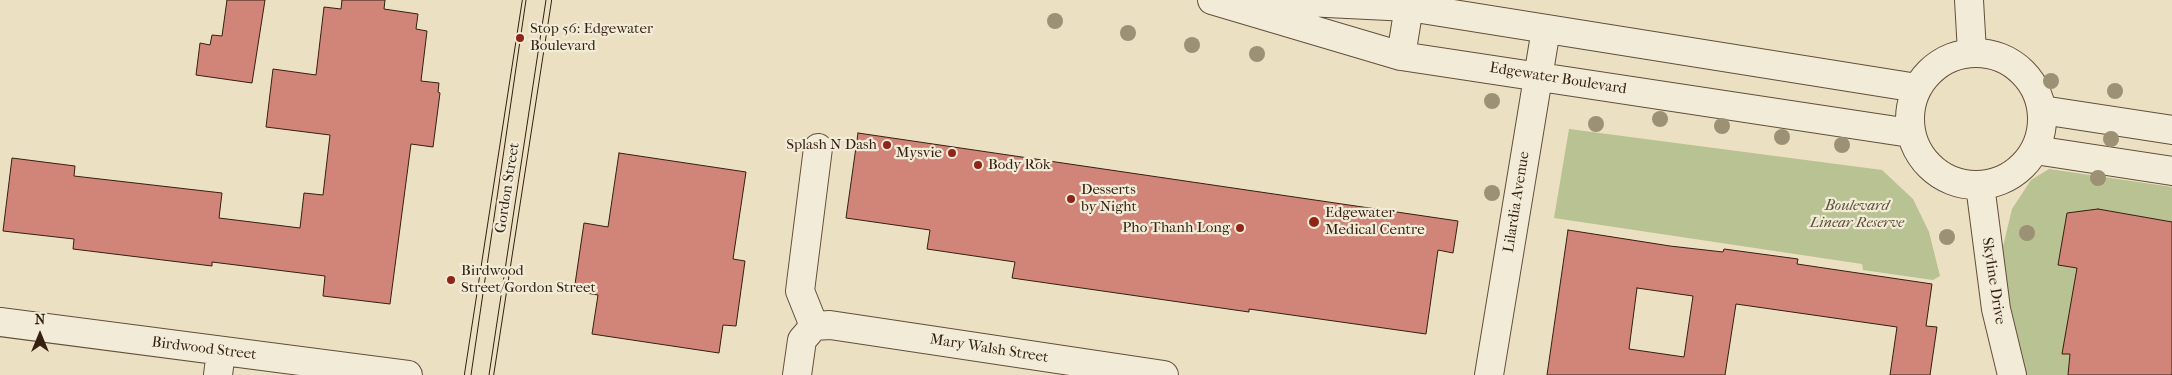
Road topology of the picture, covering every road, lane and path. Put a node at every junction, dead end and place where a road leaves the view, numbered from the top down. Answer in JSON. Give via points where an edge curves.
{"nodes":[{"id":1,"x":537,"y":0,"type":"edge"},
{"id":2,"x":1212,"y":0,"type":"edge"},
{"id":3,"x":1266,"y":0,"type":"edge"},
{"id":4,"x":1969,"y":0,"type":"edge"},
{"id":5,"x":1410,"y":4,"type":"edge"},
{"id":6,"x":1546,"y":29,"type":"junction"},
{"id":7,"x":1972,"y":52,"type":"junction"},
{"id":8,"x":1401,"y":56,"type":"junction"},
{"id":9,"x":1538,"y":76,"type":"junction"},
{"id":10,"x":1917,"y":88,"type":"junction"},
{"id":11,"x":2042,"y":110,"type":"junction"},
{"id":12,"x":2172,"y":130,"type":"edge"},
{"id":13,"x":1910,"y":133,"type":"junction"},
{"id":14,"x":818,"y":148,"type":"dead end"},
{"id":15,"x":2035,"y":150,"type":"junction"},
{"id":16,"x":2172,"y":171,"type":"edge"},
{"id":17,"x":1980,"y":186,"type":"junction"},
{"id":18,"x":0,"y":322,"type":"edge"},
{"id":19,"x":814,"y":326,"type":"junction"},
{"id":20,"x":219,"y":363,"type":"edge"},
{"id":21,"x":1015,"y":364,"type":"edge"},
{"id":22,"x":408,"y":375,"type":"edge"},
{"id":23,"x":479,"y":375,"type":"edge"},
{"id":24,"x":797,"y":375,"type":"edge"},
{"id":25,"x":1164,"y":375,"type":"edge"},
{"id":26,"x":1489,"y":375,"type":"edge"},
{"id":27,"x":2012,"y":375,"type":"edge"}],
"edges":[{"from":1,"to":23,"type":"main road","name":"Gordon Street"},
{"from":2,"to":8,"type":"street","name":"Edgewater Boulevard"},
{"from":3,"to":5,"type":"street"},
{"from":4,"to":7,"type":"street"},
{"from":5,"to":6,"type":"street"},
{"from":5,"to":8,"type":"street"},
{"from":6,"to":9,"type":"street","name":"Lilardia Avenue"},
{"from":6,"to":10,"type":"street"},
{"from":7,"to":10,"type":"street","via":[[1950,57],[1931,70]]},
{"from":7,"to":11,"type":"street","via":[[1992,54],[2026,74],[2037,91]]},
{"from":8,"to":9,"type":"street","name":"Edgewater Boulevard"},
{"from":9,"to":13,"type":"street","name":"Edgewater Boulevard"},
{"from":9,"to":26,"type":"street","name":"Lilardia Avenue"},
{"from":10,"to":13,"type":"street","via":[[1910,110]]},
{"from":11,"to":12,"type":"street"},
{"from":11,"to":15,"type":"street","via":[[2042,130]]},
{"from":13,"to":17,"type":"street","via":[[1915,148],[1942,176],[1961,184]]},
{"from":14,"to":19,"type":"street","via":[[800,291]]},
{"from":15,"to":16,"type":"street"},
{"from":15,"to":17,"type":"street","via":[[2021,168],[2002,180]]},
{"from":17,"to":27,"type":"street","name":"Skyline Drive","via":[[1996,309]]},
{"from":18,"to":20,"type":"street","name":"Birdwood Street"},
{"from":19,"to":21,"type":"street","name":"Mary Walsh Street","via":[[830,325]]},
{"from":19,"to":24,"type":"street","via":[[802,340]]},
{"from":20,"to":22,"type":"street","name":"Birdwood Street"},
{"from":21,"to":25,"type":"street","name":"Mary Walsh Street"}]}
